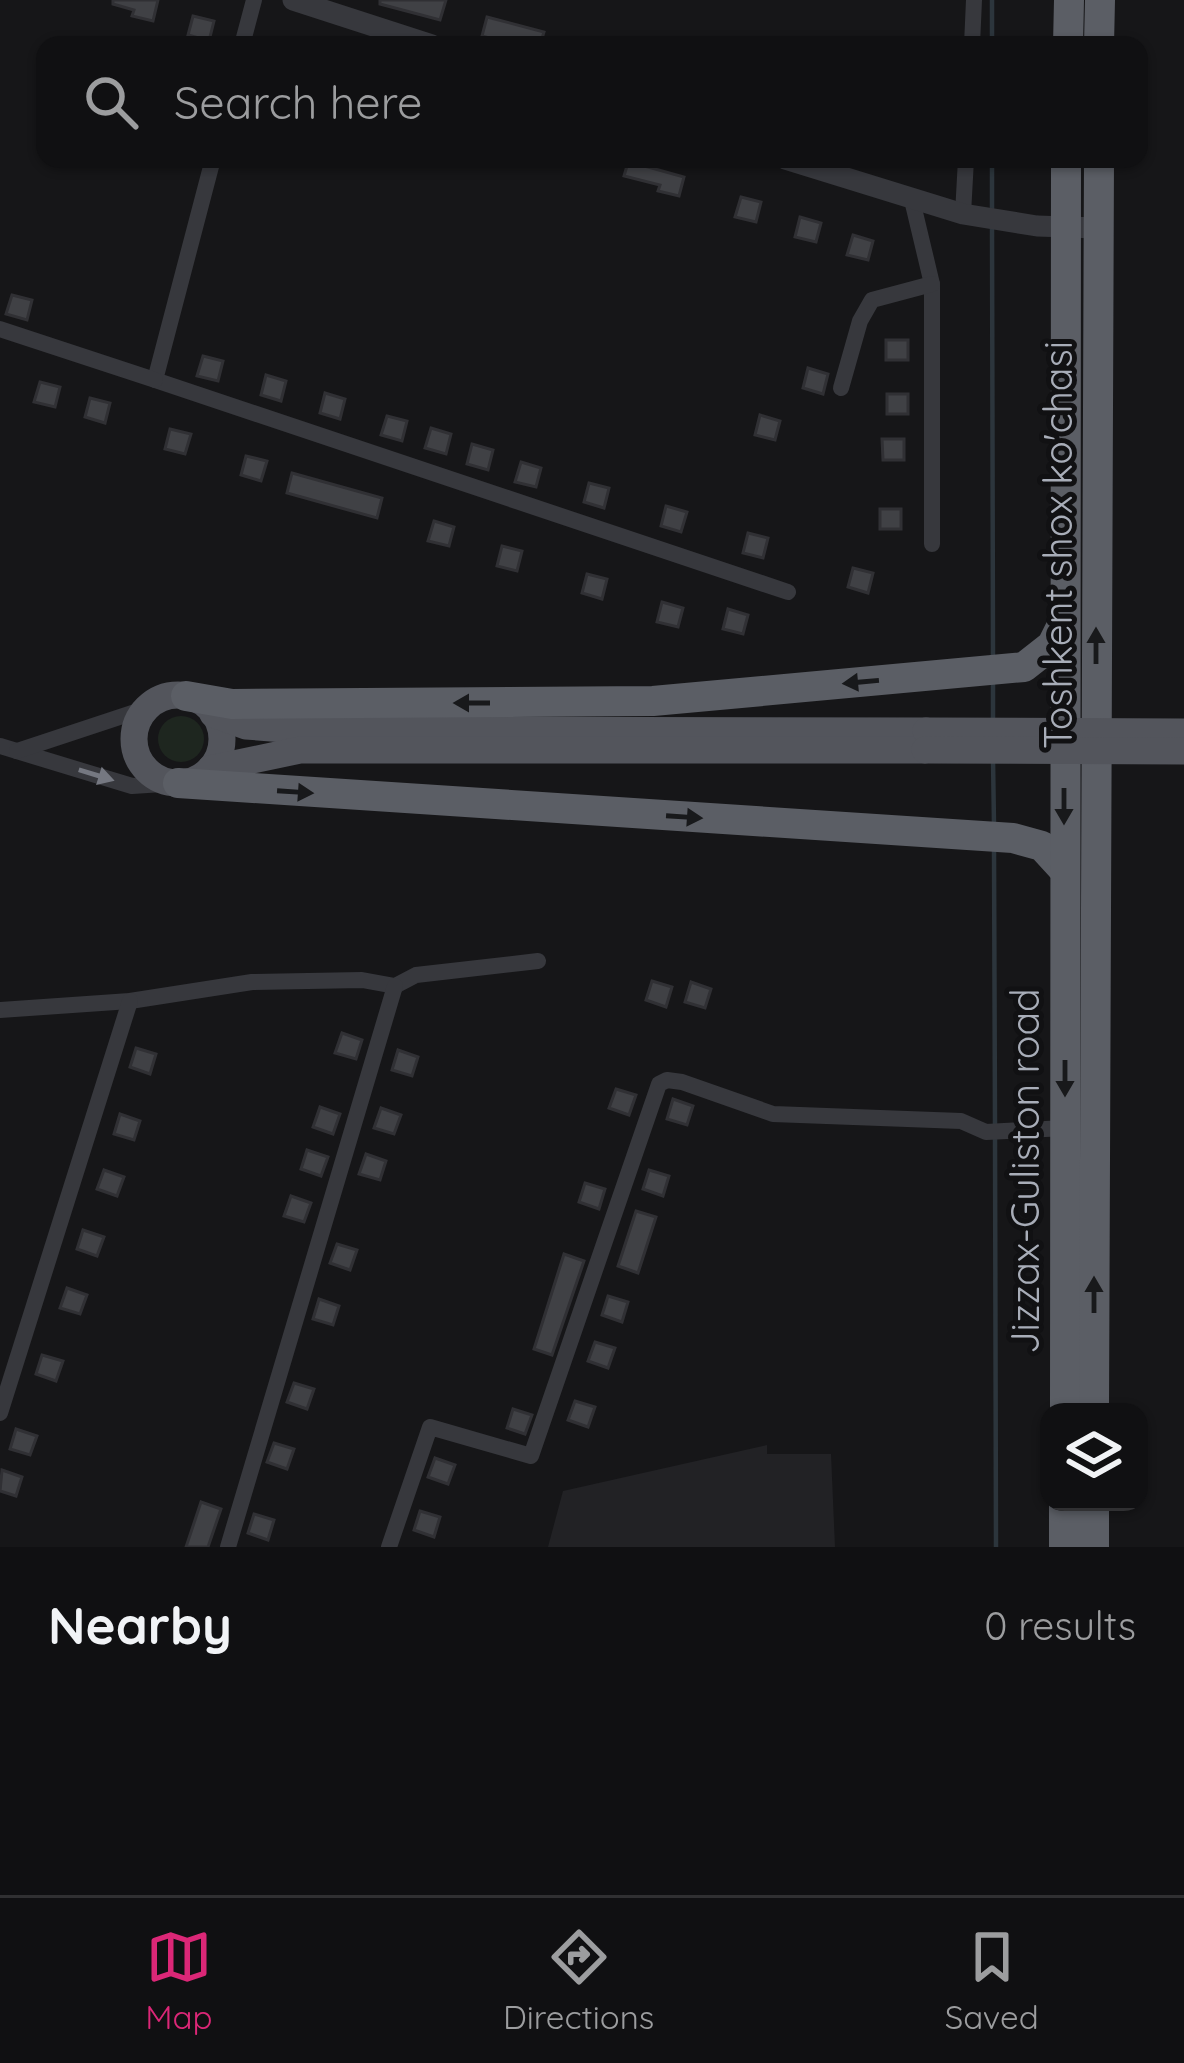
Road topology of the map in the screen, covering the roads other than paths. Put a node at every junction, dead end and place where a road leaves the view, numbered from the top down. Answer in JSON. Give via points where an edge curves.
{"nodes":[{"id":1,"x":254,"y":0,"type":"edge"},
{"id":2,"x":292,"y":0,"type":"edge"},
{"id":3,"x":974,"y":0,"type":"edge"},
{"id":4,"x":1069,"y":0,"type":"edge"},
{"id":5,"x":1100,"y":0,"type":"edge"},
{"id":6,"x":244,"y":36,"type":"edge"},
{"id":7,"x":404,"y":36,"type":"edge"},
{"id":8,"x":972,"y":36,"type":"edge"},
{"id":9,"x":1068,"y":36,"type":"edge"},
{"id":10,"x":1100,"y":36,"type":"edge"},
{"id":11,"x":211,"y":168,"type":"edge"},
{"id":12,"x":813,"y":168,"type":"edge"},
{"id":13,"x":967,"y":168,"type":"edge"},
{"id":14,"x":1066,"y":168,"type":"edge"},
{"id":15,"x":1099,"y":168,"type":"edge"},
{"id":16,"x":912,"y":200,"type":"junction"},
{"id":17,"x":971,"y":216,"type":"junction"},
{"id":18,"x":1064,"y":227,"type":"junction"},
{"id":19,"x":1098,"y":229,"type":"junction"},
{"id":20,"x":932,"y":284,"type":"junction"},
{"id":21,"x":0,"y":328,"type":"edge"},
{"id":22,"x":155,"y":380,"type":"junction"},
{"id":23,"x":841,"y":388,"type":"dead end"},
{"id":24,"x":932,"y":544,"type":"dead end"},
{"id":25,"x":788,"y":592,"type":"dead end"},
{"id":26,"x":1065,"y":619,"type":"junction"},
{"id":27,"x":186,"y":696,"type":"junction"},
{"id":28,"x":147,"y":708,"type":"junction"},
{"id":29,"x":213,"y":714,"type":"junction"},
{"id":30,"x":1184,"y":732,"type":"edge"},
{"id":31,"x":926,"y":741,"type":"junction"},
{"id":32,"x":8,"y":748,"type":"edge"},
{"id":33,"x":1184,"y":751,"type":"edge"},
{"id":34,"x":210,"y":769,"type":"junction"},
{"id":35,"x":178,"y":784,"type":"junction"},
{"id":36,"x":1064,"y":870,"type":"junction"},
{"id":37,"x":1080,"y":946,"type":"junction"},
{"id":38,"x":538,"y":961,"type":"dead end"},
{"id":39,"x":394,"y":986,"type":"junction"},
{"id":40,"x":130,"y":1000,"type":"junction"},
{"id":41,"x":0,"y":1010,"type":"edge"},
{"id":42,"x":1065,"y":1128,"type":"junction"},
{"id":43,"x":1064,"y":1403,"type":"edge"},
{"id":44,"x":1094,"y":1403,"type":"edge"},
{"id":45,"x":0,"y":1413,"type":"edge"},
{"id":46,"x":1064,"y":1511,"type":"edge"},
{"id":47,"x":1094,"y":1511,"type":"edge"},
{"id":48,"x":228,"y":1547,"type":"edge"},
{"id":49,"x":389,"y":1547,"type":"edge"},
{"id":50,"x":1064,"y":1547,"type":"edge"},
{"id":51,"x":1094,"y":1547,"type":"edge"}],
"edges":[{"from":1,"to":6,"type":"street"},
{"from":2,"to":7,"type":"street"},
{"from":3,"to":8,"type":"street"},
{"from":4,"to":9,"type":"highway"},
{"from":5,"to":10,"type":"highway"},
{"from":11,"to":22,"type":"street"},
{"from":12,"to":16,"type":"street"},
{"from":13,"to":17,"type":"street"},
{"from":14,"to":18,"type":"highway","name":"Toshkent shox ko'chasi"},
{"from":15,"to":19,"type":"highway","name":"Toshkent shox ko'chasi"},
{"from":16,"to":17,"type":"street"},
{"from":16,"to":20,"type":"street"},
{"from":17,"to":18,"type":"street"},
{"from":18,"to":19,"type":"street"},
{"from":18,"to":26,"type":"highway","name":"Toshkent shox ko'chasi"},
{"from":37,"to":19,"type":"highway","name":"Toshkent shox ko'chasi","one_way":true},
{"from":20,"to":23,"type":"street","via":[[881,295],[864,309]]},
{"from":20,"to":24,"type":"street"},
{"from":21,"to":22,"type":"street"},
{"from":22,"to":25,"type":"street"},
{"from":26,"to":27,"type":"highway","one_way":true,"via":[[1045,653],[1024,667],[653,701],[232,704]]},
{"from":26,"to":36,"type":"highway","name":"Toshkent shox ko'chasi","one_way":true},
{"from":27,"to":28,"type":"main road"},
{"from":27,"to":29,"type":"main road"},
{"from":28,"to":32,"type":"street"},
{"from":28,"to":35,"type":"main road","via":[[134,729],[136,755],[153,776]]},
{"from":29,"to":31,"type":"main road","via":[[297,730]]},
{"from":29,"to":34,"type":"main road","via":[[221,746]]},
{"from":30,"to":31,"type":"main road","bridge":true},
{"from":31,"to":33,"type":"main road","bridge":true},
{"from":31,"to":34,"type":"main road","via":[[300,750]]},
{"from":32,"to":35,"type":"street","one_way":true,"via":[[132,786]]},
{"from":34,"to":35,"type":"main road"},
{"from":35,"to":36,"type":"highway","one_way":true,"via":[[1013,838],[1042,846]]},
{"from":36,"to":37,"type":"highway","name":"Toshkent shox ko'chasi"},
{"from":37,"to":42,"type":"highway","name":"Jizzax-Guliston road","one_way":true},
{"from":44,"to":37,"type":"highway","name":"Jizzax-Guliston road","one_way":true},
{"from":38,"to":39,"type":"street","via":[[416,975]]},
{"from":39,"to":40,"type":"street","via":[[252,982]]},
{"from":39,"to":48,"type":"street"},
{"from":40,"to":41,"type":"street"},
{"from":40,"to":45,"type":"street"},
{"from":42,"to":43,"type":"highway","name":"Jizzax-Guliston road"},
{"from":42,"to":49,"type":"street","via":[[993,1132],[961,1120],[773,1114],[682,1082],[659,1084],[531,1456],[430,1426]]},
{"from":46,"to":50,"type":"highway"},
{"from":47,"to":51,"type":"highway"}]}
